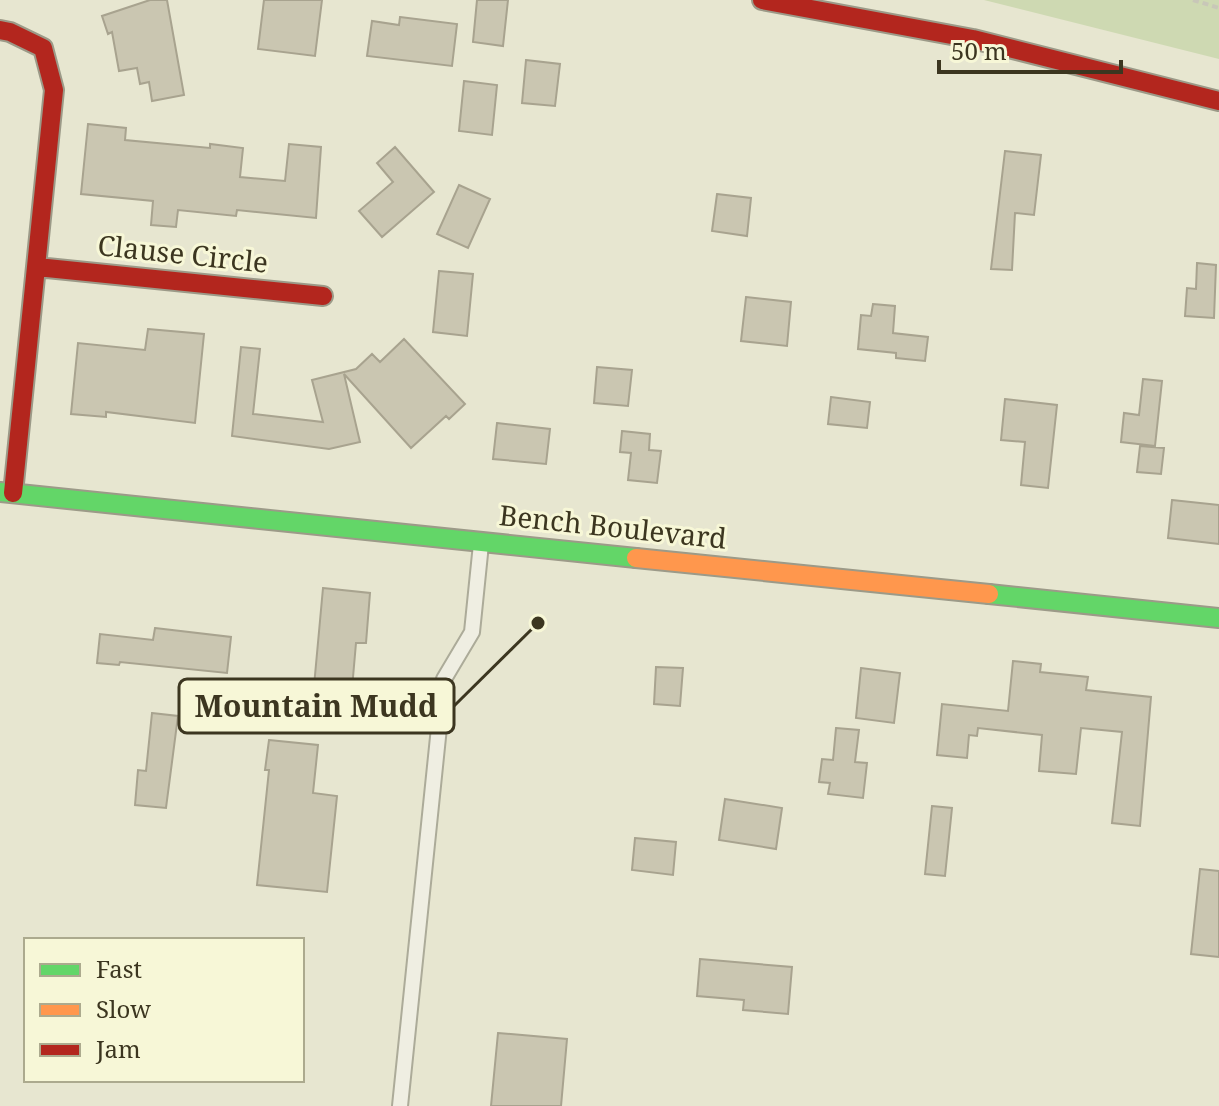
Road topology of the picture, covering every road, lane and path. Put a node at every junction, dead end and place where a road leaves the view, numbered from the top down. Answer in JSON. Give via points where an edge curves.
{"nodes":[{"id":1,"x":762,"y":0,"type":"edge"},
{"id":2,"x":1193,"y":0,"type":"edge"},
{"id":3,"x":1219,"y":8,"type":"edge"},
{"id":4,"x":0,"y":30,"type":"edge"},
{"id":5,"x":1219,"y":101,"type":"edge"},
{"id":6,"x":37,"y":267,"type":"junction"},
{"id":7,"x":323,"y":296,"type":"dead end"},
{"id":8,"x":6,"y":492,"type":"edge"},
{"id":9,"x":482,"y":540,"type":"junction"},
{"id":10,"x":1219,"y":618,"type":"edge"},
{"id":11,"x":400,"y":1106,"type":"edge"}],
"edges":[{"from":1,"to":5,"type":"street","via":[[973,39]]},
{"from":2,"to":3,"type":"path"},
{"from":4,"to":6,"type":"street","via":[[43,48],[54,90]]},
{"from":6,"to":7,"type":"street","name":"Clause Circle"},
{"from":6,"to":8,"type":"street"},
{"from":8,"to":9,"type":"street","name":"Bench Boulevard"},
{"from":9,"to":10,"type":"street","name":"Bench Boulevard"},
{"from":9,"to":11,"type":"lane","via":[[472,632],[444,679]]}]}
